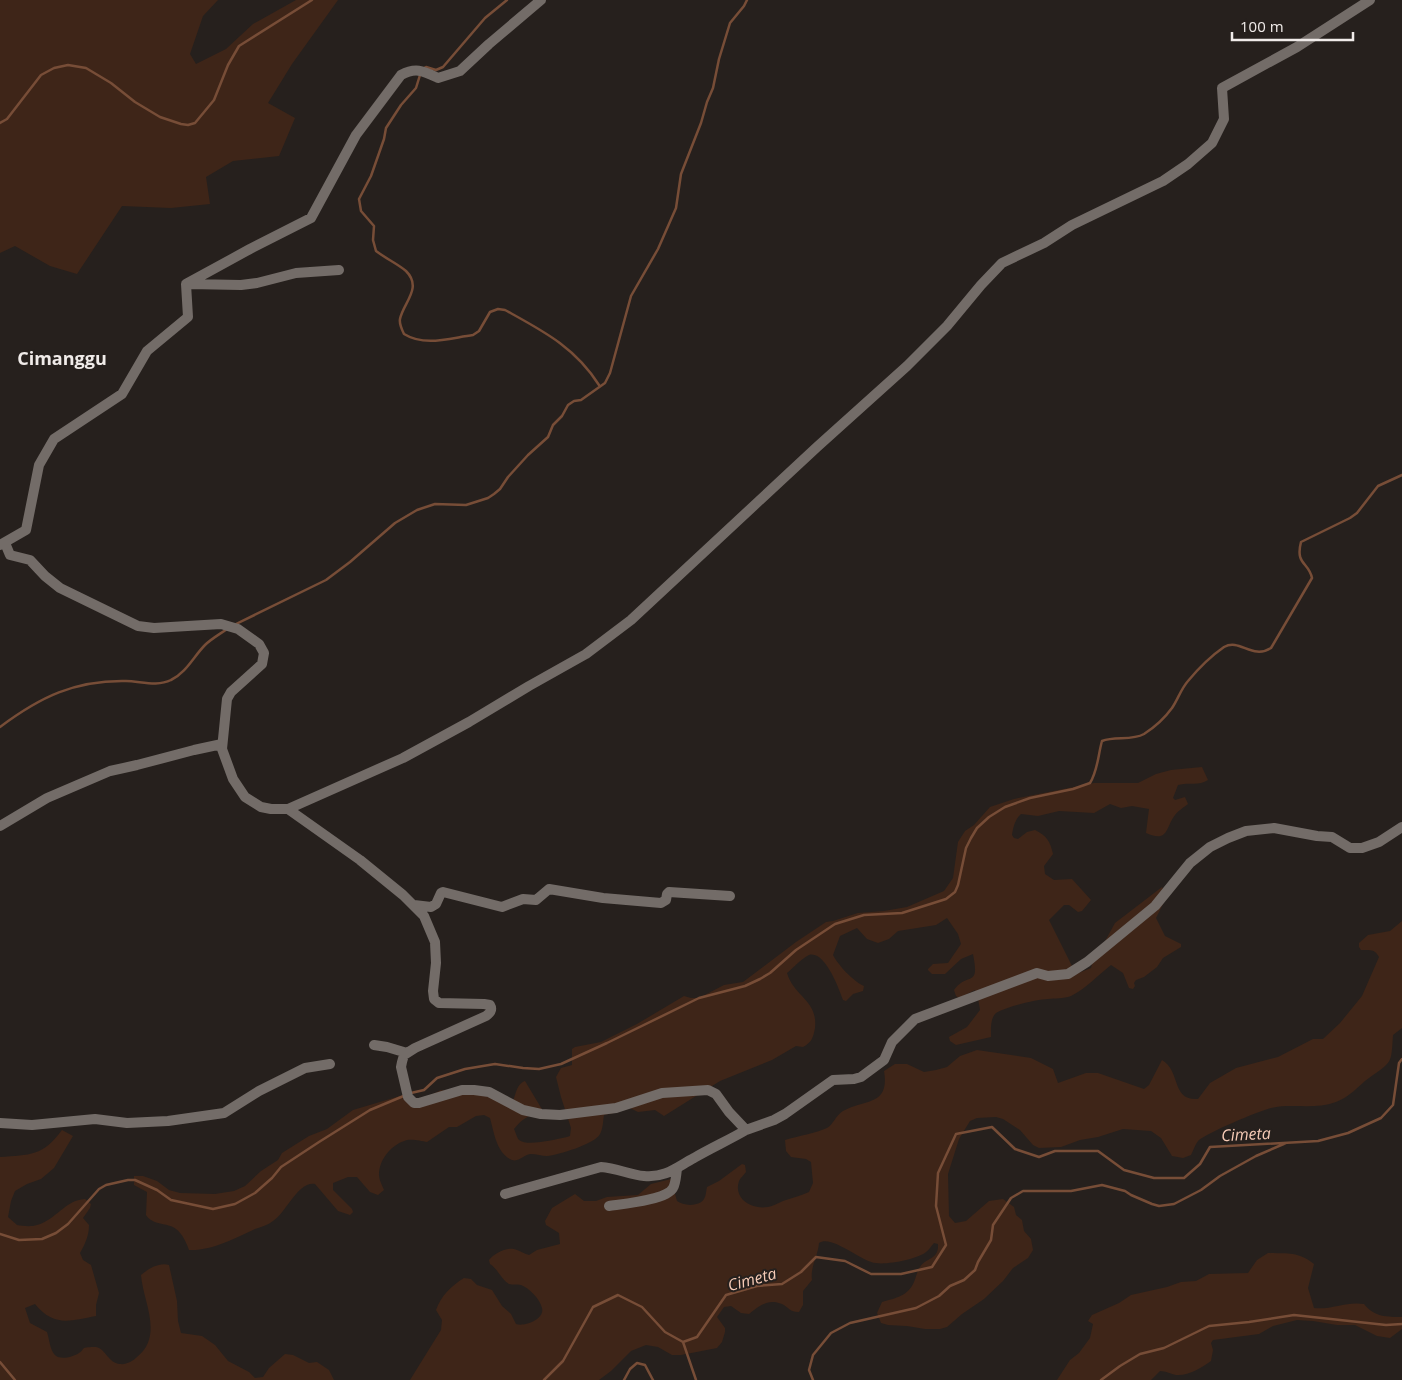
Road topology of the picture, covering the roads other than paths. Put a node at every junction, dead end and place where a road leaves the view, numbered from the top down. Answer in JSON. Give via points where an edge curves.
{"nodes":[{"id":1,"x":541,"y":0,"type":"edge"},
{"id":2,"x":1370,"y":0,"type":"edge"},
{"id":3,"x":339,"y":270,"type":"dead end"},
{"id":4,"x":186,"y":284,"type":"junction"},
{"id":5,"x":2,"y":544,"type":"edge"},
{"id":6,"x":222,"y":744,"type":"junction"},
{"id":7,"x":288,"y":809,"type":"junction"},
{"id":8,"x":0,"y":826,"type":"edge"},
{"id":9,"x":1402,"y":827,"type":"edge"},
{"id":10,"x":730,"y":896,"type":"dead end"},
{"id":11,"x":414,"y":905,"type":"junction"},
{"id":12,"x":374,"y":1045,"type":"dead end"},
{"id":13,"x":407,"y":1053,"type":"junction"},
{"id":14,"x":330,"y":1064,"type":"dead end"},
{"id":15,"x":0,"y":1123,"type":"edge"},
{"id":16,"x":746,"y":1130,"type":"junction"},
{"id":17,"x":677,"y":1169,"type":"junction"},
{"id":18,"x":505,"y":1194,"type":"dead end"},
{"id":19,"x":609,"y":1206,"type":"dead end"}],
"edges":[{"from":1,"to":4,"type":"street","via":[[460,71],[438,78],[411,70],[401,75],[356,135],[311,218]]},
{"from":2,"to":7,"type":"street","via":[[1297,47],[1222,88],[1224,119],[1212,143],[1188,164],[1163,181],[1072,225],[1002,264],[907,366],[604,642],[403,758]]},
{"from":3,"to":4,"type":"street","via":[[296,273],[241,285]]},
{"from":4,"to":5,"type":"street","via":[[188,317],[147,352],[122,394],[54,439],[39,465],[26,530]]},
{"from":5,"to":6,"type":"street","via":[[11,556],[30,560],[60,588],[138,626],[221,624],[238,629],[259,644],[264,653],[262,664],[231,692],[227,700]]},
{"from":6,"to":7,"type":"street","via":[[234,779],[245,797],[261,807]]},
{"from":6,"to":8,"type":"street","via":[[110,771],[47,798]]},
{"from":7,"to":11,"type":"street","via":[[360,860]]},
{"from":9,"to":16,"type":"street","via":[[1379,842],[1362,848],[1350,848],[1332,837],[1274,828],[1228,838],[1190,863],[1155,906],[1068,974],[1048,976],[1037,973],[915,1020],[892,1042],[884,1060],[861,1077],[833,1080],[785,1114]]},
{"from":10,"to":11,"type":"street","via":[[669,892],[661,903],[548,889],[536,900],[523,899],[502,907],[443,892],[432,907]]},
{"from":11,"to":13,"type":"street","via":[[424,916],[435,942],[434,999],[440,1004],[490,1005],[492,1010],[486,1016]]},
{"from":12,"to":13,"type":"street"},
{"from":13,"to":16,"type":"street","via":[[401,1067],[408,1097],[414,1103],[462,1090],[474,1090],[489,1092],[523,1110],[560,1115],[616,1108],[662,1093],[708,1090],[716,1094]]},
{"from":14,"to":15,"type":"street","via":[[305,1068],[224,1113],[152,1122],[95,1119],[32,1125]]},
{"from":16,"to":17,"type":"street"},
{"from":17,"to":18,"type":"street","via":[[644,1176],[602,1167]]},
{"from":17,"to":19,"type":"street","via":[[673,1190],[668,1194]]}]}
